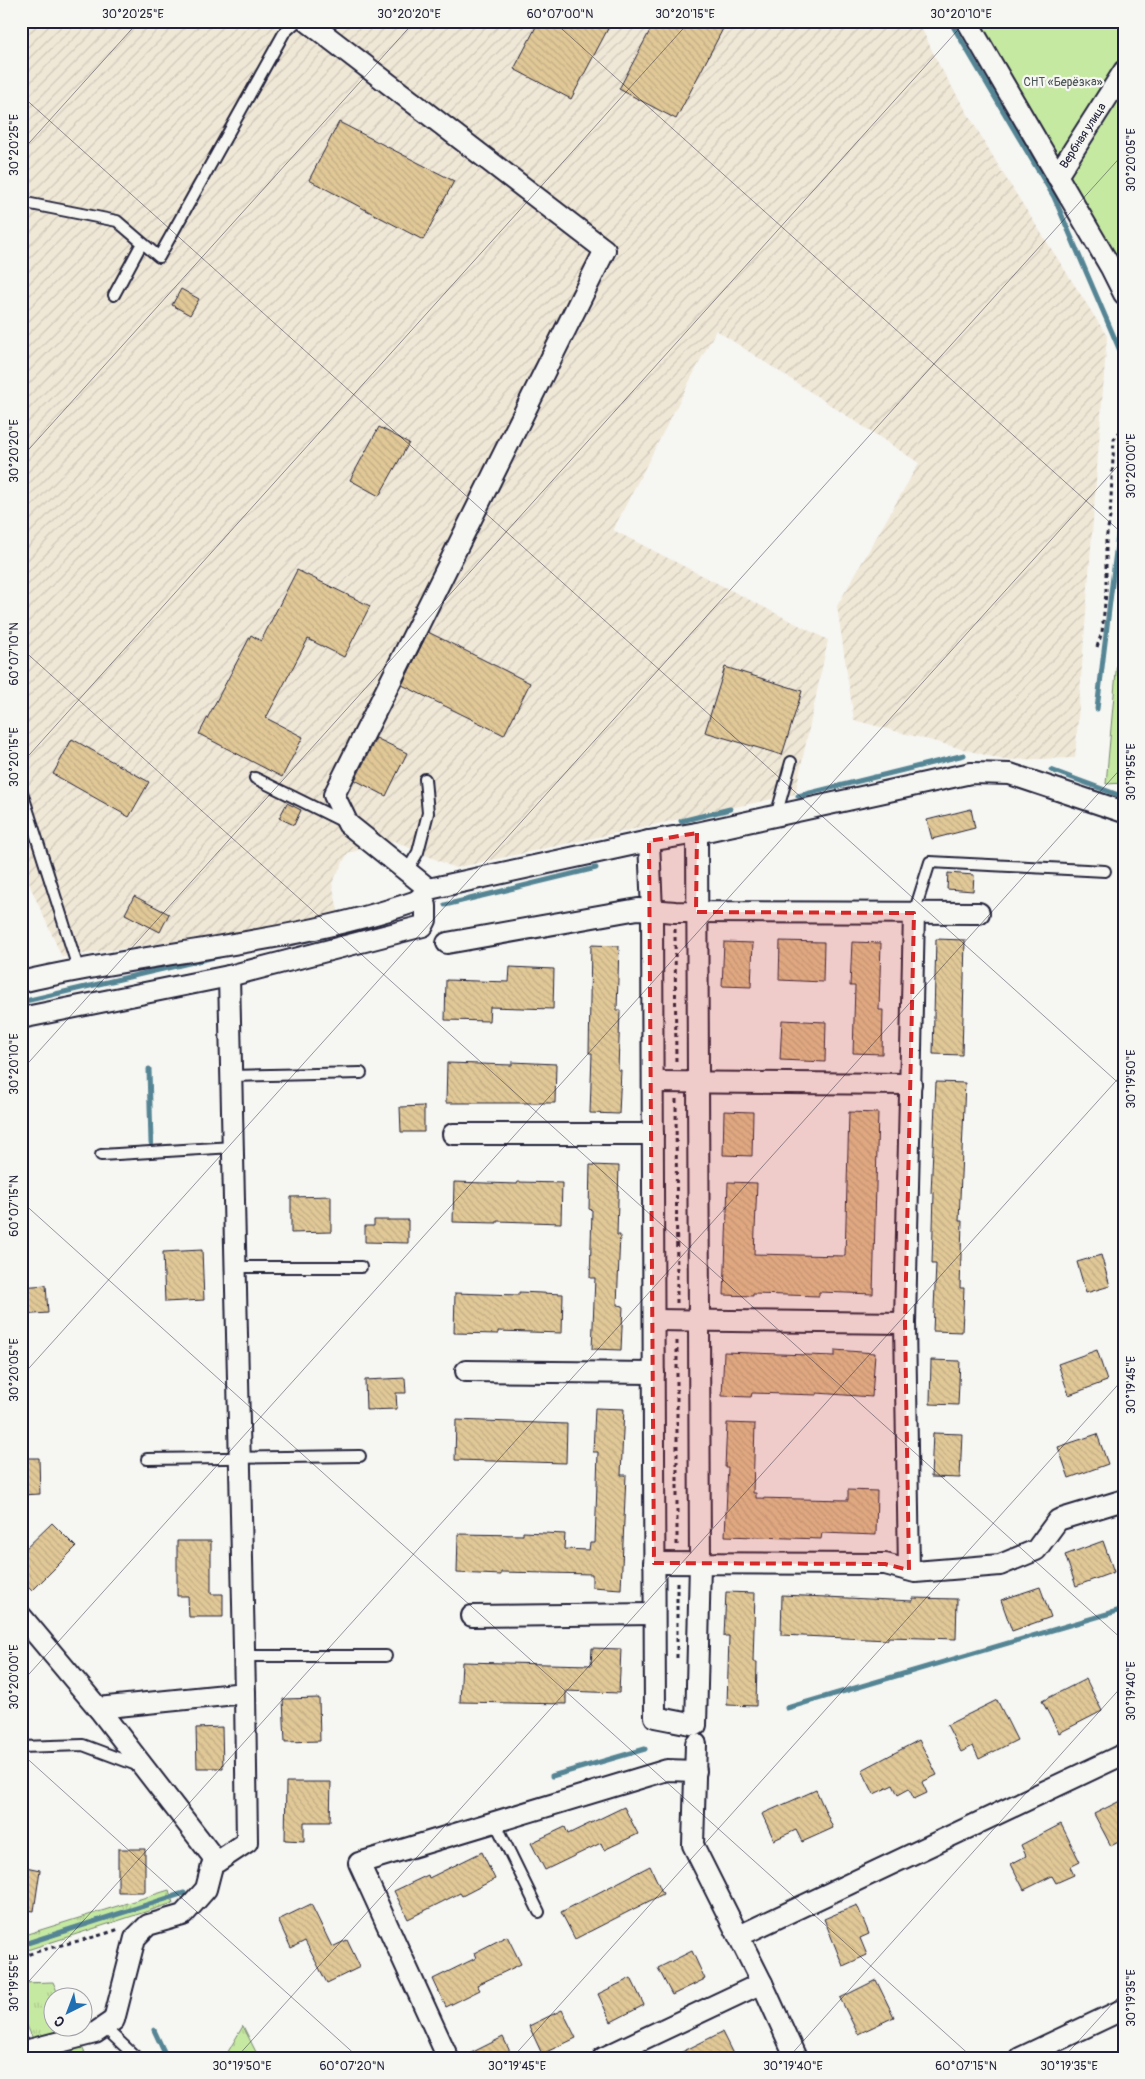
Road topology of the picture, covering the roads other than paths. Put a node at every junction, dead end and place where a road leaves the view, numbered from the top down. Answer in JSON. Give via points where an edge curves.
{"nodes":[{"id":1,"x":297,"y":21,"type":"edge"},
{"id":2,"x":306,"y":21,"type":"edge"},
{"id":3,"x":967,"y":21,"type":"edge"},
{"id":4,"x":1124,"y":71,"type":"edge"},
{"id":5,"x":1057,"y":176,"type":"junction"},
{"id":6,"x":21,"y":202,"type":"edge"},
{"id":7,"x":142,"y":244,"type":"junction"},
{"id":8,"x":114,"y":294,"type":"dead end"},
{"id":9,"x":1124,"y":294,"type":"edge"},
{"id":10,"x":791,"y":762,"type":"dead end"},
{"id":11,"x":255,"y":778,"type":"dead end"},
{"id":12,"x":425,"y":779,"type":"dead end"},
{"id":13,"x":21,"y":789,"type":"edge"},
{"id":14,"x":1124,"y":812,"type":"edge"},
{"id":15,"x":776,"y":816,"type":"junction"},
{"id":16,"x":348,"y":824,"type":"junction"},
{"id":17,"x":697,"y":834,"type":"junction"},
{"id":18,"x":649,"y":841,"type":"junction"},
{"id":19,"x":407,"y":871,"type":"junction"},
{"id":20,"x":1105,"y":871,"type":"dead end"},
{"id":21,"x":423,"y":895,"type":"junction"},
{"id":22,"x":652,"y":911,"type":"junction"},
{"id":23,"x":696,"y":912,"type":"junction"},
{"id":24,"x":914,"y":913,"type":"junction"},
{"id":25,"x":979,"y":913,"type":"dead end"},
{"id":26,"x":448,"y":943,"type":"dead end"},
{"id":27,"x":78,"y":968,"type":"junction"},
{"id":28,"x":229,"y":976,"type":"junction"},
{"id":29,"x":21,"y":982,"type":"edge"},
{"id":30,"x":21,"y":1018,"type":"edge"},
{"id":31,"x":361,"y":1074,"type":"dead end"},
{"id":32,"x":231,"y":1076,"type":"junction"},
{"id":33,"x":653,"y":1082,"type":"junction"},
{"id":34,"x":697,"y":1082,"type":"junction"},
{"id":35,"x":911,"y":1084,"type":"junction"},
{"id":36,"x":453,"y":1134,"type":"dead end"},
{"id":37,"x":653,"y":1134,"type":"junction"},
{"id":38,"x":233,"y":1147,"type":"junction"},
{"id":39,"x":101,"y":1155,"type":"dead end"},
{"id":40,"x":236,"y":1266,"type":"junction"},
{"id":41,"x":361,"y":1267,"type":"dead end"},
{"id":42,"x":654,"y":1320,"type":"junction"},
{"id":43,"x":698,"y":1321,"type":"junction"},
{"id":44,"x":905,"y":1323,"type":"junction"},
{"id":45,"x":466,"y":1370,"type":"dead end"},
{"id":46,"x":654,"y":1373,"type":"junction"},
{"id":47,"x":360,"y":1456,"type":"dead end"},
{"id":48,"x":240,"y":1457,"type":"junction"},
{"id":49,"x":147,"y":1459,"type":"dead end"},
{"id":50,"x":1124,"y":1500,"type":"edge"},
{"id":51,"x":654,"y":1563,"type":"junction"},
{"id":52,"x":700,"y":1564,"type":"junction"},
{"id":53,"x":908,"y":1570,"type":"junction"},
{"id":54,"x":654,"y":1614,"type":"junction"},
{"id":55,"x":21,"y":1616,"type":"edge"},
{"id":56,"x":472,"y":1616,"type":"dead end"},
{"id":57,"x":244,"y":1656,"type":"junction"},
{"id":58,"x":386,"y":1656,"type":"dead end"},
{"id":59,"x":245,"y":1693,"type":"junction"},
{"id":60,"x":98,"y":1708,"type":"junction"},
{"id":61,"x":696,"y":1744,"type":"dead end"},
{"id":62,"x":21,"y":1747,"type":"edge"},
{"id":63,"x":1124,"y":1754,"type":"edge"},
{"id":64,"x":144,"y":1768,"type":"junction"},
{"id":65,"x":696,"y":1771,"type":"junction"},
{"id":66,"x":495,"y":1822,"type":"junction"},
{"id":67,"x":214,"y":1858,"type":"junction"},
{"id":68,"x":539,"y":1912,"type":"dead end"},
{"id":69,"x":739,"y":1936,"type":"junction"},
{"id":70,"x":762,"y":1983,"type":"junction"},
{"id":71,"x":1124,"y":2009,"type":"edge"},
{"id":72,"x":104,"y":2026,"type":"junction"},
{"id":73,"x":21,"y":2052,"type":"edge"},
{"id":74,"x":136,"y":2058,"type":"edge"},
{"id":75,"x":448,"y":2058,"type":"edge"},
{"id":76,"x":603,"y":2058,"type":"edge"},
{"id":77,"x":796,"y":2058,"type":"edge"},
{"id":78,"x":1020,"y":2058,"type":"edge"}],
"edges":[{"from":1,"to":7,"type":"lane","via":[[284,34],[159,257]]},
{"from":2,"to":16,"type":"street","via":[[606,250],[334,795]]},
{"from":3,"to":5,"type":"street"},
{"from":4,"to":5,"type":"street","name":"Вербная улица"},
{"from":5,"to":9,"type":"street"},
{"from":6,"to":7,"type":"lane","via":[[117,221]]},
{"from":7,"to":8,"type":"lane"},
{"from":10,"to":15,"type":"lane"},
{"from":11,"to":16,"type":"lane"},
{"from":12,"to":19,"type":"lane","via":[[428,813],[418,852]]},
{"from":13,"to":27,"type":"lane"},
{"from":14,"to":15,"type":"street","via":[[1010,774],[970,773]]},
{"from":15,"to":17,"type":"street"},
{"from":16,"to":19,"type":"street"},
{"from":17,"to":18,"type":"street"},
{"from":17,"to":23,"type":"street"},
{"from":18,"to":21,"type":"street"},
{"from":18,"to":22,"type":"street"},
{"from":19,"to":21,"type":"street"},
{"from":20,"to":24,"type":"lane","via":[[930,862]]},
{"from":21,"to":27,"type":"street","via":[[372,916],[256,941]]},
{"from":21,"to":28,"type":"street","via":[[426,906],[423,926]]},
{"from":22,"to":23,"type":"street"},
{"from":22,"to":26,"type":"street","via":[[638,909]]},
{"from":22,"to":33,"type":"street"},
{"from":23,"to":24,"type":"street"},
{"from":23,"to":34,"type":"street"},
{"from":24,"to":25,"type":"street"},
{"from":24,"to":35,"type":"street"},
{"from":27,"to":29,"type":"street"},
{"from":28,"to":30,"type":"street"},
{"from":28,"to":32,"type":"street"},
{"from":31,"to":32,"type":"lane"},
{"from":32,"to":38,"type":"street"},
{"from":33,"to":34,"type":"street"},
{"from":33,"to":37,"type":"street"},
{"from":34,"to":35,"type":"street"},
{"from":34,"to":43,"type":"street"},
{"from":35,"to":44,"type":"street"},
{"from":36,"to":37,"type":"street"},
{"from":37,"to":42,"type":"street"},
{"from":38,"to":39,"type":"lane"},
{"from":38,"to":40,"type":"street"},
{"from":40,"to":41,"type":"lane"},
{"from":40,"to":48,"type":"street"},
{"from":42,"to":43,"type":"street"},
{"from":42,"to":46,"type":"street"},
{"from":43,"to":44,"type":"street"},
{"from":43,"to":52,"type":"street"},
{"from":44,"to":53,"type":"street"},
{"from":45,"to":46,"type":"street"},
{"from":46,"to":51,"type":"street"},
{"from":47,"to":48,"type":"lane"},
{"from":48,"to":49,"type":"lane"},
{"from":48,"to":57,"type":"street"},
{"from":50,"to":53,"type":"street","via":[[1058,1520],[1036,1550],[1000,1565]]},
{"from":51,"to":52,"type":"street"},
{"from":51,"to":54,"type":"street"},
{"from":52,"to":53,"type":"street","via":[[885,1564]]},
{"from":52,"to":54,"type":"street","via":[[696,1725],[654,1717]]},
{"from":54,"to":56,"type":"street"},
{"from":55,"to":60,"type":"street"},
{"from":57,"to":58,"type":"lane"},
{"from":57,"to":59,"type":"street"},
{"from":59,"to":60,"type":"street"},
{"from":59,"to":67,"type":"street","via":[[247,1842],[217,1862]]},
{"from":60,"to":64,"type":"street"},
{"from":61,"to":65,"type":"street"},
{"from":62,"to":64,"type":"lane","via":[[83,1745]]},
{"from":63,"to":69,"type":"street"},
{"from":64,"to":67,"type":"street"},
{"from":65,"to":66,"type":"street","via":[[667,1770]]},
{"from":65,"to":69,"type":"street","via":[[693,1845]]},
{"from":66,"to":68,"type":"lane"},
{"from":66,"to":75,"type":"street","via":[[359,1863]]},
{"from":67,"to":72,"type":"street","via":[[206,1889],[184,1915],[148,1925],[135,1938],[114,2020]]},
{"from":69,"to":70,"type":"street"},
{"from":70,"to":76,"type":"street"},
{"from":70,"to":77,"type":"street"},
{"from":71,"to":78,"type":"street"},
{"from":72,"to":73,"type":"street","via":[[95,2033]]},
{"from":72,"to":74,"type":"lane"}]}
